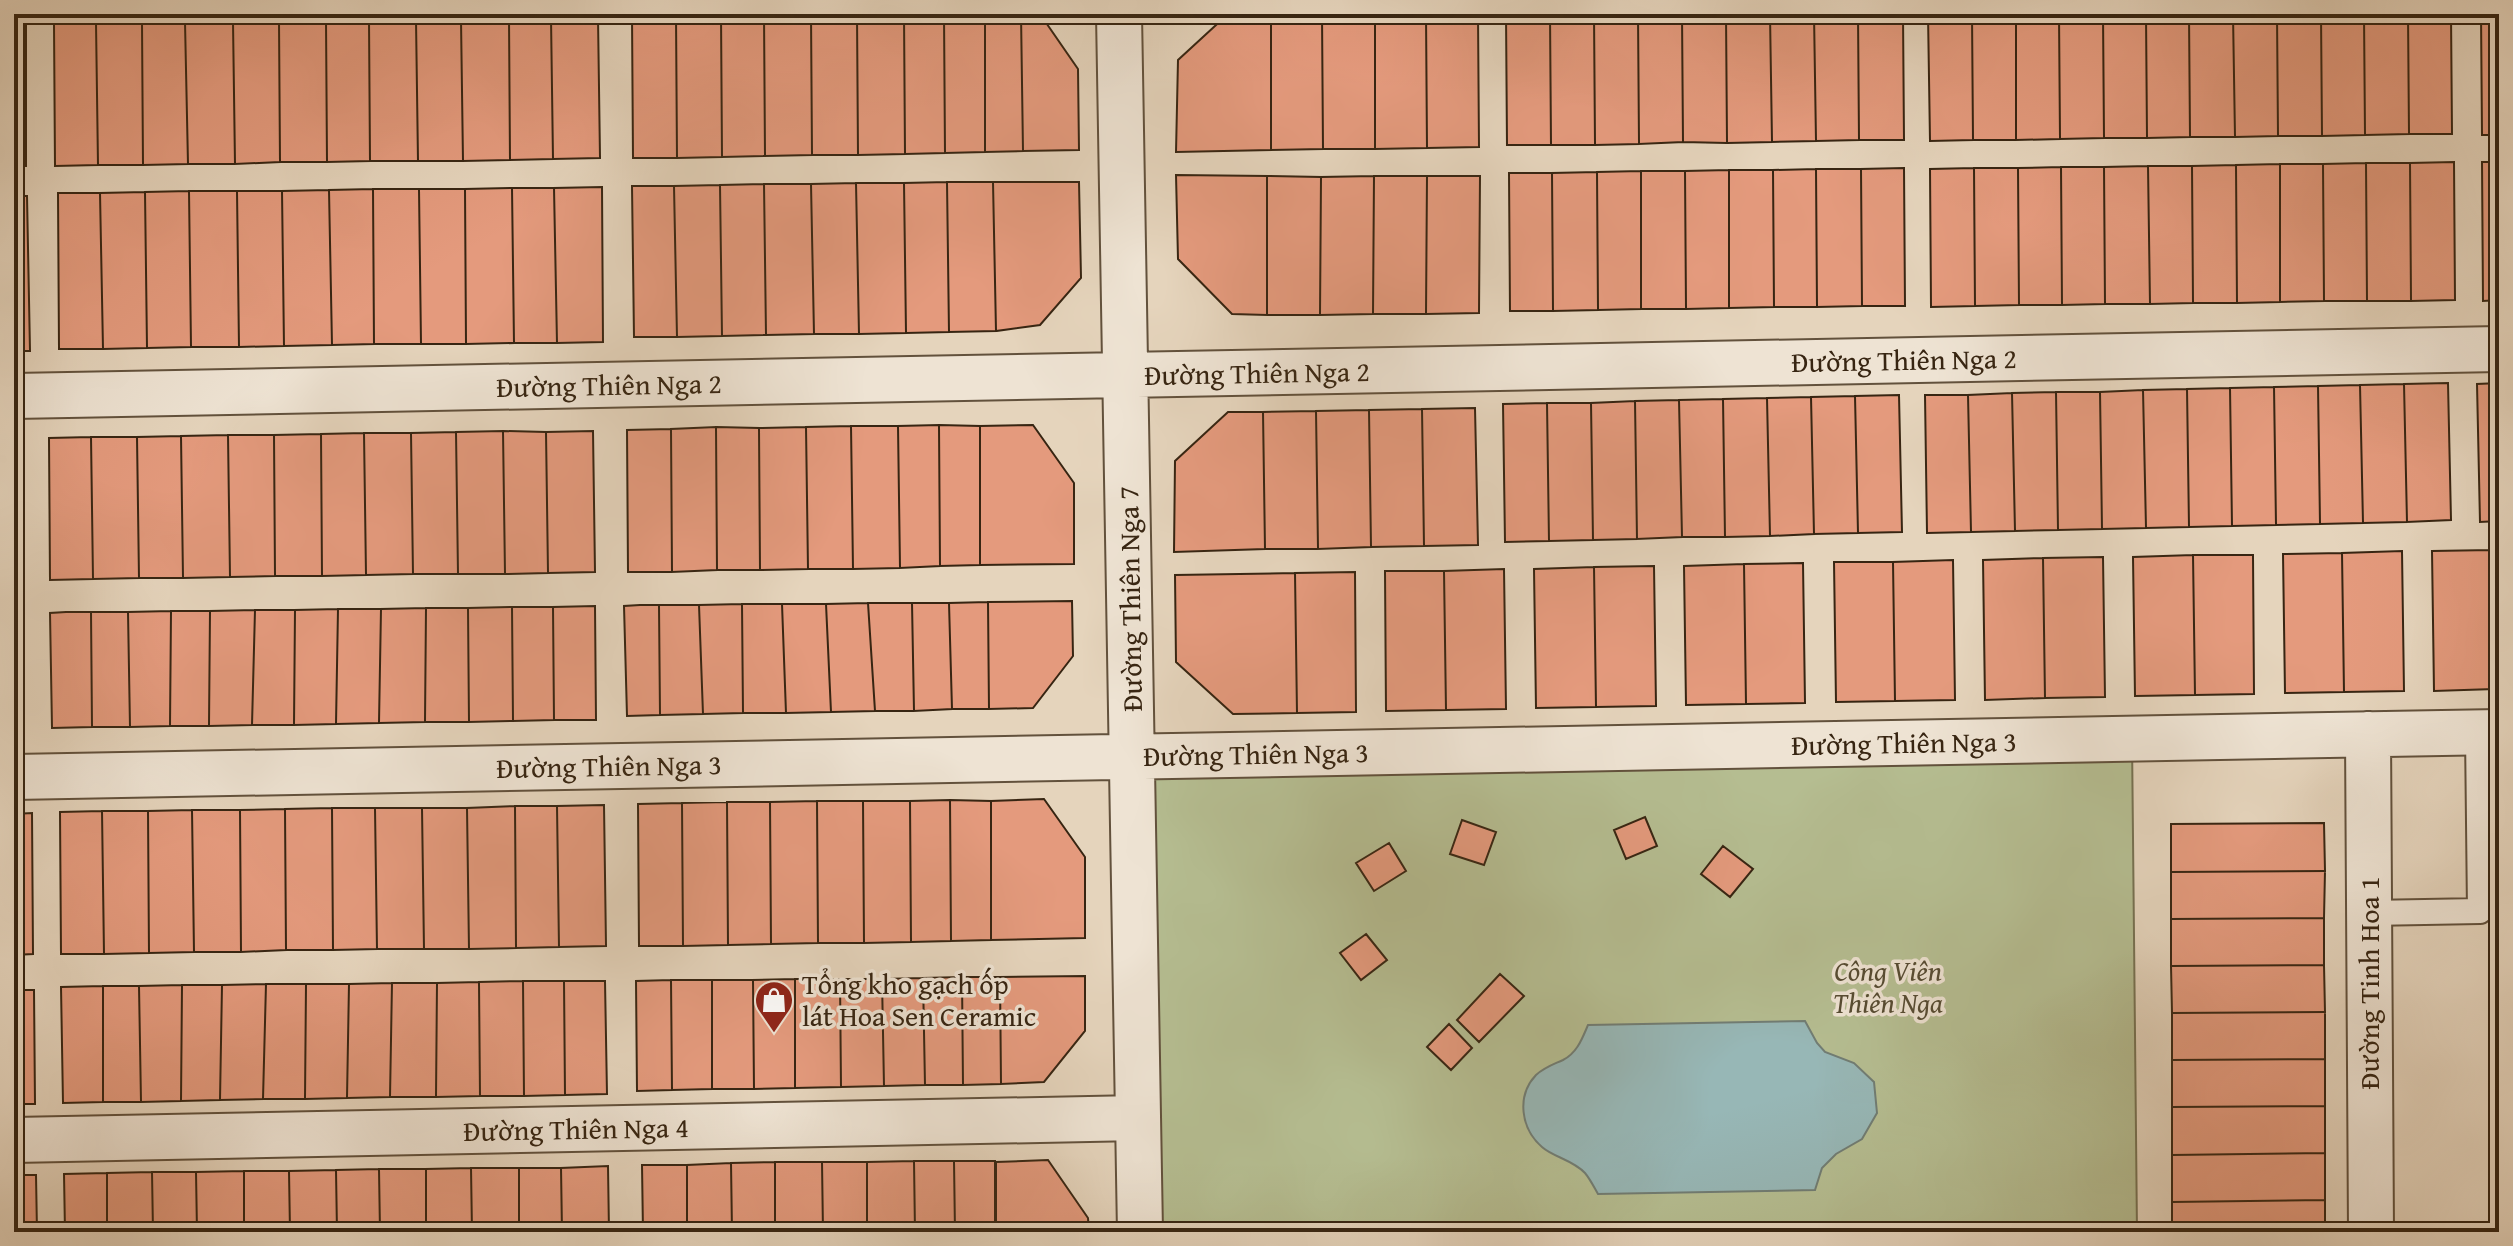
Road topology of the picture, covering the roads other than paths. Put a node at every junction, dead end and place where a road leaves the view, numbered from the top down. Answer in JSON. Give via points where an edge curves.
{"nodes":[{"id":1,"x":1119,"y":14,"type":"edge"},
{"id":2,"x":2499,"y":349,"type":"edge"},
{"id":3,"x":1126,"y":375,"type":"junction"},
{"id":4,"x":14,"y":396,"type":"edge"},
{"id":5,"x":2489,"y":732,"type":"edge"},
{"id":6,"x":2368,"y":734,"type":"junction"},
{"id":7,"x":1132,"y":757,"type":"junction"},
{"id":8,"x":14,"y":777,"type":"edge"},
{"id":9,"x":2369,"y":913,"type":"junction"},
{"id":10,"x":1138,"y":1118,"type":"junction"},
{"id":11,"x":14,"y":1140,"type":"edge"},
{"id":12,"x":1140,"y":1232,"type":"edge"},
{"id":13,"x":2371,"y":1232,"type":"edge"}],
"edges":[{"from":1,"to":3,"type":"street","name":"Đường Thiên Nga 7"},
{"from":2,"to":3,"type":"street","name":"Đường Thiên Nga 2"},
{"from":3,"to":4,"type":"street","name":"Đường Thiên Nga 2"},
{"from":3,"to":7,"type":"street","name":"Đường Thiên Nga 7"},
{"from":5,"to":6,"type":"street","name":"Đường Thiên Nga 3"},
{"from":5,"to":9,"type":"lane","via":[[2480,911]]},
{"from":6,"to":7,"type":"street","name":"Đường Thiên Nga 3"},
{"from":6,"to":9,"type":"street","name":"Đường Tinh Hoa 1"},
{"from":7,"to":8,"type":"street","name":"Đường Thiên Nga 3"},
{"from":7,"to":10,"type":"street","name":"Đường Thiên Nga 7"},
{"from":9,"to":13,"type":"street","name":"Đường Tinh Hoa 1"},
{"from":10,"to":11,"type":"street","name":"Đường Thiên Nga 4"},
{"from":10,"to":12,"type":"street","name":"Đường Thiên Nga 7"}]}
